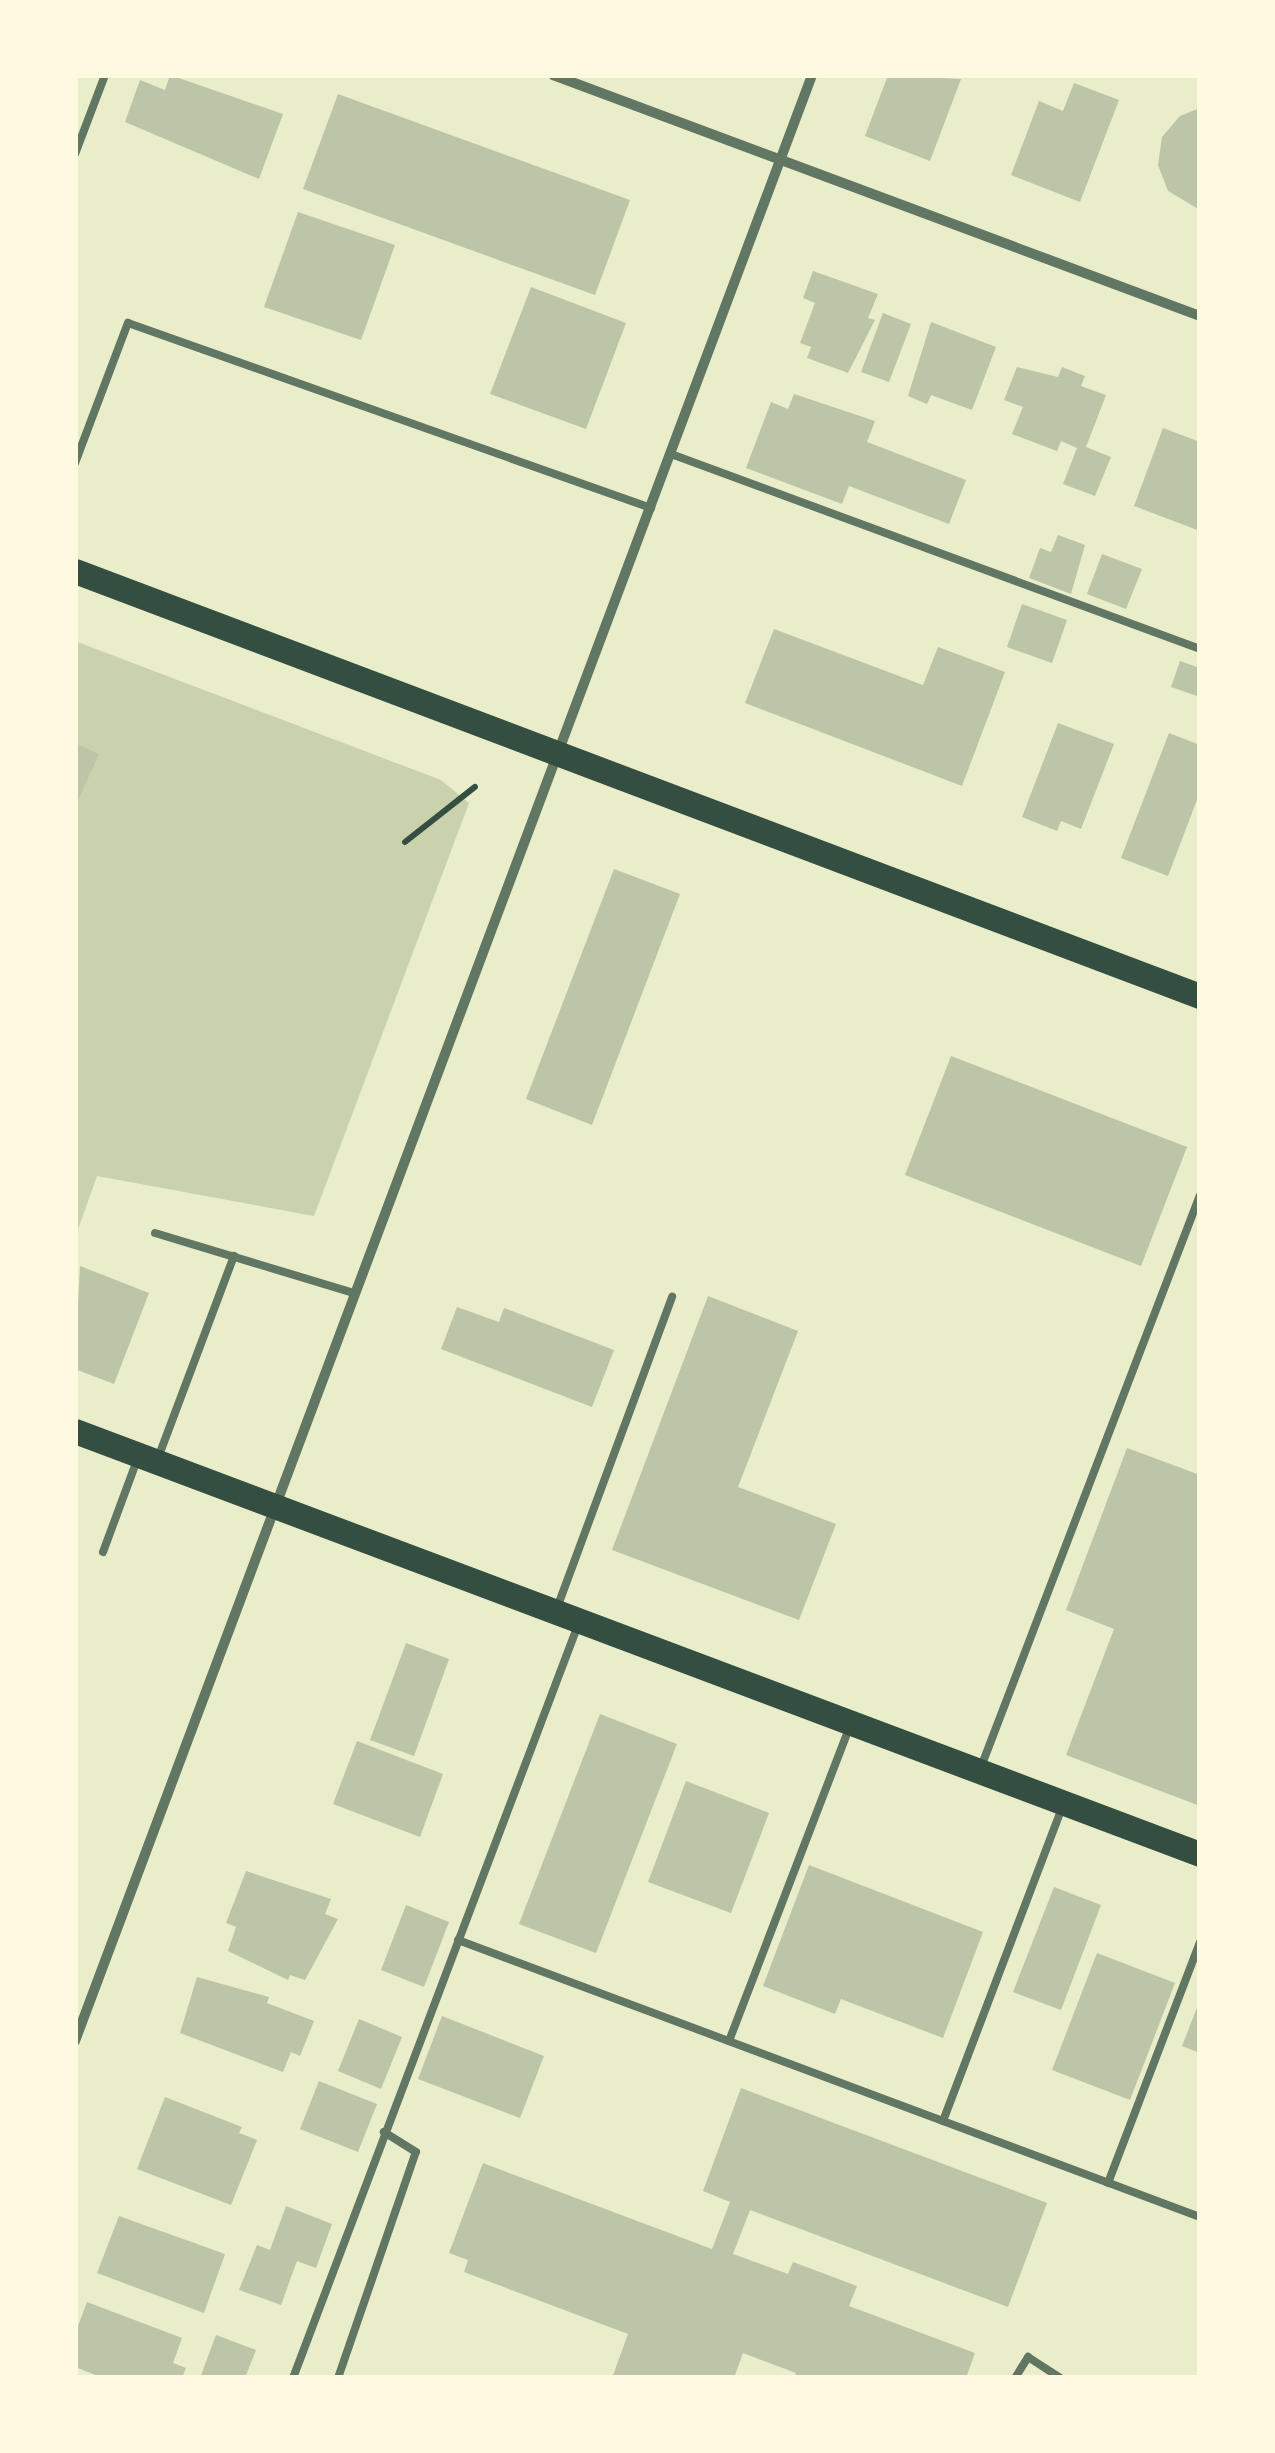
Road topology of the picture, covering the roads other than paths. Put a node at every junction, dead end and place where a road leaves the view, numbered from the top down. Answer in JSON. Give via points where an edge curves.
{"nodes":[{"id":1,"x":105,"y":75,"type":"edge"},
{"id":2,"x":553,"y":75,"type":"edge"},
{"id":3,"x":812,"y":75,"type":"edge"},
{"id":4,"x":75,"y":154,"type":"edge"},
{"id":5,"x":781,"y":160,"type":"junction"},
{"id":6,"x":1200,"y":316,"type":"edge"},
{"id":7,"x":671,"y":454,"type":"junction"},
{"id":8,"x":75,"y":462,"type":"edge"},
{"id":9,"x":651,"y":508,"type":"junction"},
{"id":10,"x":75,"y":571,"type":"edge"},
{"id":11,"x":1200,"y":649,"type":"edge"},
{"id":12,"x":558,"y":757,"type":"junction"},
{"id":13,"x":1200,"y":996,"type":"edge"},
{"id":14,"x":1200,"y":1195,"type":"edge"},
{"id":15,"x":156,"y":1233,"type":"dead end"},
{"id":16,"x":234,"y":1256,"type":"junction"},
{"id":17,"x":354,"y":1292,"type":"junction"},
{"id":18,"x":672,"y":1297,"type":"dead end"},
{"id":19,"x":75,"y":1431,"type":"edge"},
{"id":20,"x":148,"y":1459,"type":"junction"},
{"id":21,"x":274,"y":1506,"type":"junction"},
{"id":22,"x":103,"y":1552,"type":"dead end"},
{"id":23,"x":567,"y":1616,"type":"junction"},
{"id":24,"x":851,"y":1723,"type":"junction"},
{"id":25,"x":979,"y":1771,"type":"junction"},
{"id":26,"x":1064,"y":1803,"type":"junction"},
{"id":27,"x":1200,"y":1854,"type":"edge"},
{"id":28,"x":458,"y":1940,"type":"junction"},
{"id":29,"x":1200,"y":1942,"type":"edge"},
{"id":30,"x":1196,"y":1966,"type":"edge"},
{"id":31,"x":730,"y":2041,"type":"junction"},
{"id":32,"x":75,"y":2042,"type":"edge"},
{"id":33,"x":943,"y":2121,"type":"junction"},
{"id":34,"x":384,"y":2132,"type":"junction"},
{"id":35,"x":1108,"y":2183,"type":"junction"},
{"id":36,"x":1200,"y":2217,"type":"edge"},
{"id":37,"x":293,"y":2378,"type":"edge"},
{"id":38,"x":338,"y":2378,"type":"edge"},
{"id":39,"x":1015,"y":2378,"type":"edge"},
{"id":40,"x":1060,"y":2378,"type":"edge"}],
"edges":[{"from":1,"to":4,"type":"lane"},
{"from":2,"to":5,"type":"street"},
{"from":3,"to":5,"type":"street"},
{"from":5,"to":6,"type":"street"},
{"from":5,"to":7,"type":"street"},
{"from":7,"to":9,"type":"street"},
{"from":7,"to":11,"type":"lane"},
{"from":8,"to":9,"type":"lane","via":[[128,323]]},
{"from":9,"to":12,"type":"street"},
{"from":10,"to":12,"type":"main road"},
{"from":12,"to":13,"type":"main road"},
{"from":12,"to":17,"type":"street"},
{"from":14,"to":25,"type":"lane"},
{"from":15,"to":16,"type":"lane"},
{"from":16,"to":17,"type":"lane"},
{"from":16,"to":20,"type":"lane"},
{"from":17,"to":21,"type":"street"},
{"from":18,"to":23,"type":"lane"},
{"from":19,"to":20,"type":"main road"},
{"from":20,"to":21,"type":"main road"},
{"from":20,"to":22,"type":"lane"},
{"from":21,"to":23,"type":"main road"},
{"from":21,"to":32,"type":"street"},
{"from":23,"to":24,"type":"main road"},
{"from":23,"to":28,"type":"lane"},
{"from":24,"to":25,"type":"main road"},
{"from":24,"to":31,"type":"lane"},
{"from":25,"to":26,"type":"main road"},
{"from":26,"to":27,"type":"main road"},
{"from":26,"to":33,"type":"lane"},
{"from":28,"to":31,"type":"lane"},
{"from":28,"to":34,"type":"lane"},
{"from":29,"to":30,"type":"lane"},
{"from":30,"to":35,"type":"lane"},
{"from":31,"to":33,"type":"lane"},
{"from":33,"to":35,"type":"lane"},
{"from":34,"to":37,"type":"lane"},
{"from":34,"to":38,"type":"lane","via":[[416,2152]]},
{"from":35,"to":36,"type":"lane"},
{"from":39,"to":40,"type":"lane","via":[[1028,2358]]}]}
